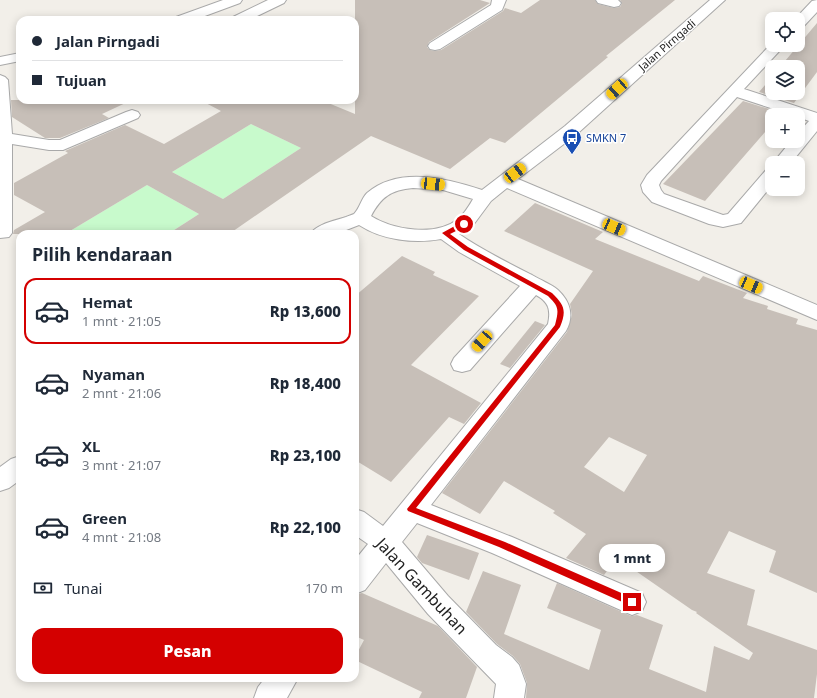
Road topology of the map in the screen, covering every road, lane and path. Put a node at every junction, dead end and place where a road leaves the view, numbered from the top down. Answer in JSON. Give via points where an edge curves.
{"nodes":[{"id":1,"x":235,"y":0,"type":"edge"},
{"id":2,"x":279,"y":0,"type":"edge"},
{"id":3,"x":499,"y":0,"type":"edge"},
{"id":4,"x":718,"y":0,"type":"edge"},
{"id":5,"x":817,"y":4,"type":"edge"},
{"id":6,"x":192,"y":16,"type":"edge"},
{"id":7,"x":246,"y":16,"type":"edge"},
{"id":8,"x":805,"y":17,"type":"edge"},
{"id":9,"x":435,"y":46,"type":"dead end"},
{"id":10,"x":771,"y":52,"type":"edge"},
{"id":11,"x":16,"y":58,"type":"edge"},
{"id":12,"x":0,"y":61,"type":"edge"},
{"id":13,"x":0,"y":80,"type":"edge"},
{"id":14,"x":734,"y":91,"type":"junction"},
{"id":15,"x":132,"y":115,"type":"dead end"},
{"id":16,"x":817,"y":120,"type":"edge"},
{"id":17,"x":4,"y":138,"type":"junction"},
{"id":18,"x":788,"y":156,"type":"edge"},
{"id":19,"x":505,"y":180,"type":"junction"},
{"id":20,"x":765,"y":182,"type":"edge"},
{"id":21,"x":484,"y":197,"type":"junction"},
{"id":22,"x":361,"y":218,"type":"junction"},
{"id":23,"x":329,"y":230,"type":"edge"},
{"id":24,"x":2,"y":233,"type":"dead end"},
{"id":25,"x":445,"y":233,"type":"junction"},
{"id":26,"x":533,"y":285,"type":"junction"},
{"id":27,"x":817,"y":313,"type":"edge"},
{"id":28,"x":462,"y":364,"type":"dead end"},
{"id":29,"x":16,"y":469,"type":"edge"},
{"id":30,"x":0,"y":481,"type":"edge"},
{"id":31,"x":411,"y":509,"type":"junction"},
{"id":32,"x":359,"y":523,"type":"edge"},
{"id":33,"x":385,"y":542,"type":"junction"},
{"id":34,"x":359,"y":576,"type":"edge"},
{"id":35,"x":632,"y":602,"type":"dead end"},
{"id":36,"x":280,"y":682,"type":"edge"},
{"id":37,"x":269,"y":698,"type":"edge"},
{"id":38,"x":509,"y":698,"type":"edge"}],
"edges":[{"from":1,"to":6,"type":"street"},
{"from":2,"to":7,"type":"street"},
{"from":3,"to":9,"type":"street","via":[[497,7]]},
{"from":4,"to":19,"type":"street","name":"Jalan Pirngadi","via":[[571,130]]},
{"from":5,"to":8,"type":"street"},
{"from":10,"to":14,"type":"street"},
{"from":11,"to":12,"type":"street"},
{"from":13,"to":17,"type":"street"},
{"from":14,"to":16,"type":"street"},
{"from":14,"to":20,"type":"street","via":[[653,179],[650,185],[652,192],[658,198],[723,221],[734,219]]},
{"from":15,"to":17,"type":"street","via":[[63,145],[49,146]]},
{"from":16,"to":18,"type":"street"},
{"from":17,"to":24,"type":"street"},
{"from":19,"to":21,"type":"street","name":"Jalan Pirngadi"},
{"from":19,"to":27,"type":"street"},
{"from":21,"to":22,"type":"street","via":[[445,185],[421,182],[401,184],[375,196]]},
{"from":21,"to":25,"type":"street","name":"Jalan Pirngadi","via":[[464,224]]},
{"from":22,"to":23,"type":"street"},
{"from":22,"to":25,"type":"street","name":"Jalan Pirngadi","via":[[380,229],[402,233],[422,236]]},
{"from":25,"to":26,"type":"street","via":[[466,248]]},
{"from":26,"to":28,"type":"street"},
{"from":26,"to":31,"type":"street","via":[[550,294],[560,304],[558,326]]},
{"from":29,"to":30,"type":"street"},
{"from":31,"to":33,"type":"street"},
{"from":31,"to":35,"type":"street","via":[[502,545]]},
{"from":32,"to":33,"type":"street","name":"Jalan Gambuhan"},
{"from":33,"to":34,"type":"street"},
{"from":33,"to":38,"type":"street","name":"Jalan Gambuhan","via":[[438,605],[508,676],[511,684]]},
{"from":36,"to":37,"type":"street"}]}
